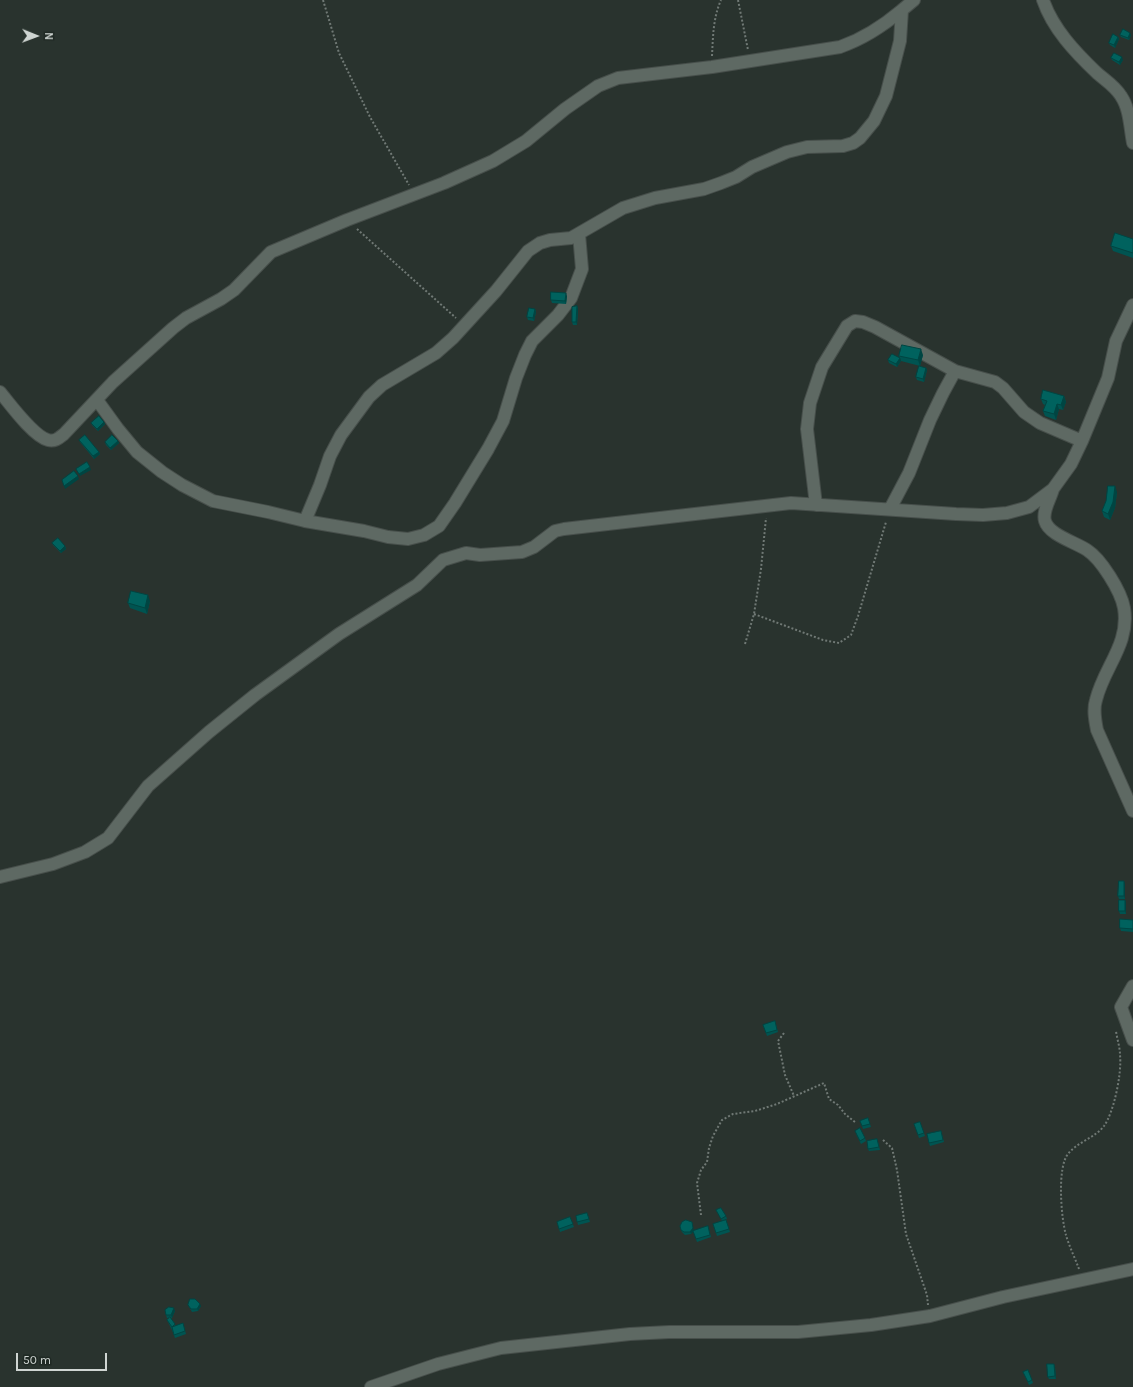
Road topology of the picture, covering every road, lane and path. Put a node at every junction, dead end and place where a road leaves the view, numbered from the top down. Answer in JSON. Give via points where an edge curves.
{"nodes":[{"id":1,"x":323,"y":0,"type":"edge"},
{"id":2,"x":721,"y":0,"type":"edge"},
{"id":3,"x":738,"y":0,"type":"edge"},
{"id":4,"x":914,"y":0,"type":"edge"},
{"id":5,"x":1043,"y":0,"type":"edge"},
{"id":6,"x":902,"y":10,"type":"junction"},
{"id":7,"x":749,"y":61,"type":"junction"},
{"id":8,"x":712,"y":67,"type":"junction"},
{"id":9,"x":1133,"y":143,"type":"edge"},
{"id":10,"x":415,"y":195,"type":"junction"},
{"id":11,"x":347,"y":220,"type":"junction"},
{"id":12,"x":579,"y":234,"type":"junction"},
{"id":13,"x":1133,"y":305,"type":"edge"},
{"id":14,"x":465,"y":325,"type":"junction"},
{"id":15,"x":955,"y":371,"type":"junction"},
{"id":16,"x":0,"y":392,"type":"edge"},
{"id":17,"x":98,"y":400,"type":"junction"},
{"id":18,"x":1082,"y":442,"type":"junction"},
{"id":19,"x":1053,"y":489,"type":"junction"},
{"id":20,"x":816,"y":505,"type":"junction"},
{"id":21,"x":767,"y":506,"type":"junction"},
{"id":22,"x":890,"y":509,"type":"junction"},
{"id":23,"x":304,"y":521,"type":"junction"},
{"id":24,"x":754,"y":614,"type":"junction"},
{"id":25,"x":745,"y":644,"type":"dead end"},
{"id":26,"x":1133,"y":811,"type":"edge"},
{"id":27,"x":0,"y":877,"type":"edge"},
{"id":28,"x":1133,"y":986,"type":"edge"},
{"id":29,"x":1116,"y":1027,"type":"dead end"},
{"id":30,"x":784,"y":1033,"type":"dead end"},
{"id":31,"x":1133,"y":1040,"type":"edge"},
{"id":32,"x":794,"y":1096,"type":"junction"},
{"id":33,"x":855,"y":1122,"type":"dead end"},
{"id":34,"x":883,"y":1140,"type":"dead end"},
{"id":35,"x":702,"y":1215,"type":"dead end"},
{"id":36,"x":1133,"y":1269,"type":"edge"},
{"id":37,"x":1086,"y":1279,"type":"junction"},
{"id":38,"x":930,"y":1316,"type":"junction"},
{"id":39,"x":371,"y":1387,"type":"edge"}],
"edges":[{"from":1,"to":10,"type":"path","via":[[339,53],[370,117]]},
{"from":2,"to":8,"type":"path","via":[[715,22]]},
{"from":3,"to":7,"type":"path"},
{"from":4,"to":6,"type":"street"},
{"from":5,"to":9,"type":"street","via":[[1051,20],[1065,38],[1122,97]]},
{"from":6,"to":7,"type":"street","via":[[869,34],[840,47]]},
{"from":6,"to":12,"type":"street","via":[[900,41],[886,96],[874,121],[853,143],[843,146],[807,147],[787,152],[736,177],[704,189],[655,198],[623,208]]},
{"from":7,"to":8,"type":"street"},
{"from":8,"to":10,"type":"street","via":[[618,78],[598,86],[526,141],[493,161]]},
{"from":10,"to":11,"type":"street"},
{"from":11,"to":14,"type":"path"},
{"from":11,"to":17,"type":"street","via":[[271,252],[234,290],[173,328],[113,382]]},
{"from":12,"to":14,"type":"street","via":[[571,238],[540,243],[528,251]]},
{"from":12,"to":23,"type":"street","via":[[582,269],[571,298],[532,341],[516,378],[503,421],[439,526],[424,535],[408,539]]},
{"from":13,"to":18,"type":"street","via":[[1116,341],[1108,378]]},
{"from":14,"to":23,"type":"street","via":[[436,353],[382,385],[369,397],[341,435]]},
{"from":15,"to":18,"type":"street","via":[[995,382],[1024,412],[1040,423]]},
{"from":15,"to":20,"type":"street","via":[[863,322],[847,326],[822,367],[810,403],[807,429]]},
{"from":15,"to":22,"type":"street"},
{"from":16,"to":17,"type":"street","via":[[37,434],[48,440],[56,440],[64,434]]},
{"from":17,"to":23,"type":"street","via":[[137,452],[182,485],[213,500]]},
{"from":18,"to":19,"type":"street","via":[[1071,464]]},
{"from":19,"to":22,"type":"street","via":[[1029,507],[1007,513],[983,515]]},
{"from":19,"to":26,"type":"street","via":[[1044,513],[1047,525],[1088,550],[1112,579],[1122,597],[1125,632],[1102,679],[1095,701],[1095,716],[1097,730]]},
{"from":20,"to":21,"type":"street","via":[[791,503]]},
{"from":20,"to":22,"type":"street"},
{"from":21,"to":24,"type":"path"},
{"from":21,"to":27,"type":"street","via":[[564,529],[522,552],[480,555],[466,553],[443,560],[417,585],[339,634],[209,732],[148,786],[108,838],[85,852],[53,864]]},
{"from":22,"to":24,"type":"path","via":[[852,635],[839,642],[823,640]]},
{"from":24,"to":25,"type":"path"},
{"from":28,"to":31,"type":"street","via":[[1122,1007]]},
{"from":29,"to":37,"type":"path","via":[[1121,1071],[1109,1116],[1103,1127],[1069,1152],[1063,1160],[1061,1194],[1066,1234],[1080,1272]]},
{"from":30,"to":32,"type":"path","via":[[778,1041],[785,1075]]},
{"from":32,"to":33,"type":"path","via":[[824,1083],[829,1099]]},
{"from":32,"to":35,"type":"path","via":[[777,1104],[733,1114],[722,1120],[713,1136],[707,1162],[697,1183]]},
{"from":34,"to":38,"type":"path","via":[[892,1148],[906,1234],[927,1295]]},
{"from":36,"to":37,"type":"street"},
{"from":37,"to":38,"type":"street"},
{"from":38,"to":39,"type":"street","via":[[806,1332],[630,1334],[501,1348],[438,1364]]}]}
